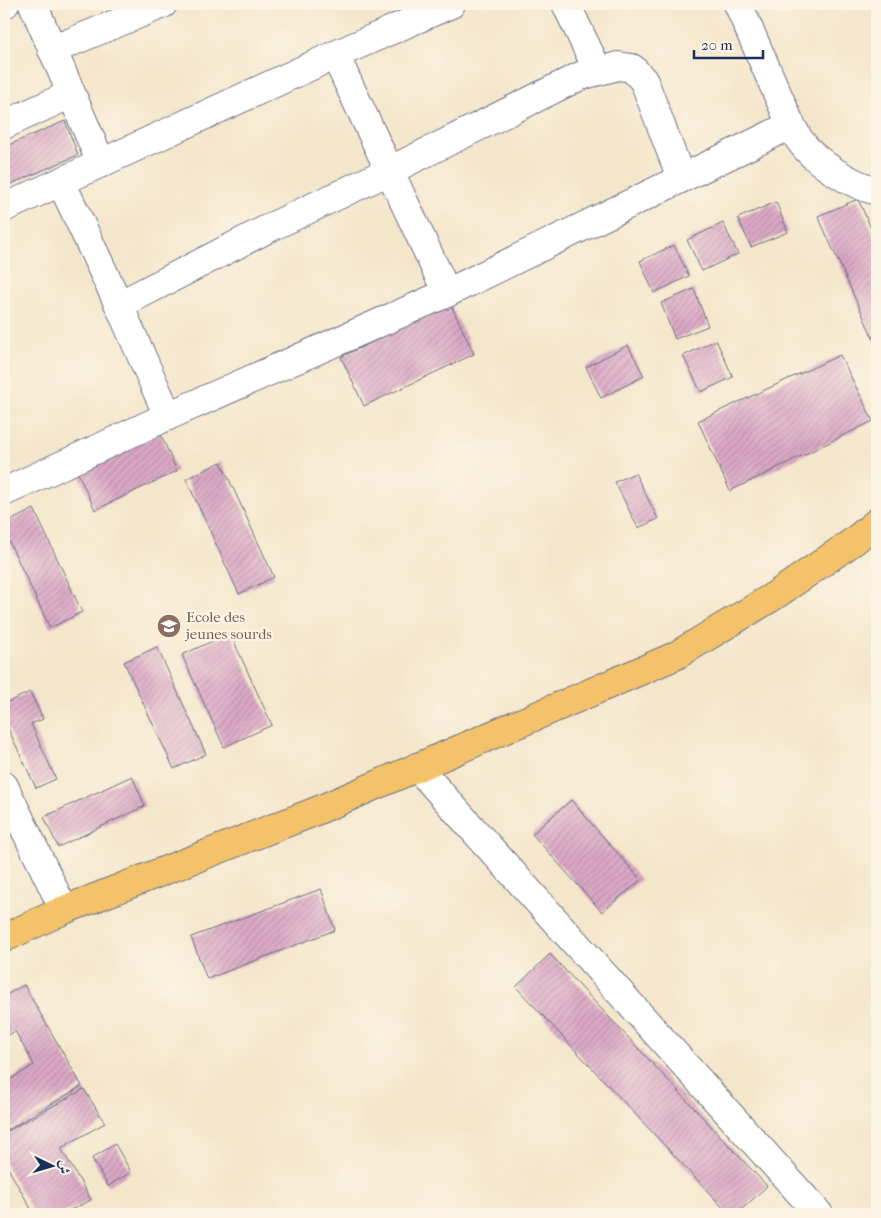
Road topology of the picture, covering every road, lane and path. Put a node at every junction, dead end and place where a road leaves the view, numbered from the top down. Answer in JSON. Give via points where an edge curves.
{"nodes":[{"id":1,"x":33,"y":4,"type":"edge"},
{"id":2,"x":451,"y":4,"type":"edge"},
{"id":3,"x":566,"y":4,"type":"edge"},
{"id":4,"x":738,"y":4,"type":"edge"},
{"id":5,"x":153,"y":6,"type":"edge"},
{"id":6,"x":52,"y":50,"type":"junction"},
{"id":7,"x":335,"y":55,"type":"junction"},
{"id":8,"x":598,"y":71,"type":"junction"},
{"id":9,"x":71,"y":94,"type":"junction"},
{"id":10,"x":791,"y":124,"type":"junction"},
{"id":11,"x":4,"y":125,"type":"edge"},
{"id":12,"x":101,"y":163,"type":"junction"},
{"id":13,"x":389,"y":171,"type":"junction"},
{"id":14,"x":681,"y":178,"type":"junction"},
{"id":15,"x":61,"y":182,"type":"junction"},
{"id":16,"x":877,"y":191,"type":"edge"},
{"id":17,"x":4,"y":208,"type":"edge"},
{"id":18,"x":447,"y":293,"type":"junction"},
{"id":19,"x":119,"y":305,"type":"junction"},
{"id":20,"x":168,"y":416,"type":"junction"},
{"id":21,"x":4,"y":492,"type":"edge"},
{"id":22,"x":877,"y":522,"type":"edge"},
{"id":23,"x":417,"y":768,"type":"junction"},
{"id":24,"x":4,"y":786,"type":"edge"},
{"id":25,"x":64,"y":910,"type":"junction"},
{"id":26,"x":4,"y":938,"type":"edge"},
{"id":27,"x":819,"y":1214,"type":"edge"}],
"edges":[{"from":1,"to":6,"type":"street"},
{"from":2,"to":7,"type":"street"},
{"from":3,"to":8,"type":"street"},
{"from":4,"to":10,"type":"street"},
{"from":5,"to":6,"type":"street"},
{"from":6,"to":9,"type":"street"},
{"from":7,"to":12,"type":"street"},
{"from":7,"to":13,"type":"street"},
{"from":8,"to":13,"type":"street","via":[[580,76]]},
{"from":8,"to":14,"type":"street","via":[[618,66],[632,68],[644,81]]},
{"from":9,"to":11,"type":"street"},
{"from":9,"to":12,"type":"street"},
{"from":10,"to":14,"type":"street"},
{"from":10,"to":16,"type":"street","via":[[814,156],[837,172]]},
{"from":12,"to":15,"type":"street"},
{"from":13,"to":18,"type":"street"},
{"from":13,"to":19,"type":"street"},
{"from":14,"to":18,"type":"street"},
{"from":15,"to":17,"type":"street"},
{"from":15,"to":19,"type":"street"},
{"from":18,"to":20,"type":"street"},
{"from":19,"to":20,"type":"street"},
{"from":20,"to":21,"type":"street"},
{"from":22,"to":23,"type":"main road","via":[[774,596],[675,656]]},
{"from":23,"to":25,"type":"main road"},
{"from":23,"to":27,"type":"street"},
{"from":24,"to":25,"type":"street"},
{"from":25,"to":26,"type":"main road"}]}
